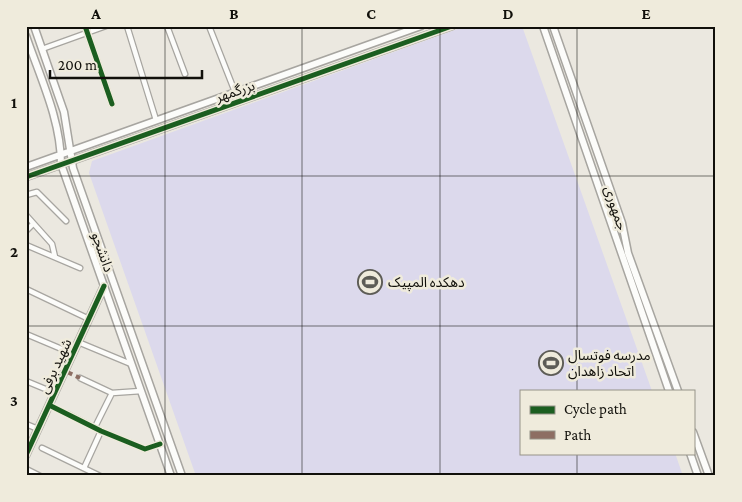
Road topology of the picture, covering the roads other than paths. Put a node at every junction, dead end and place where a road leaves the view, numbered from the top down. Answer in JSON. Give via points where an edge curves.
{"nodes":[{"id":1,"x":34,"y":26,"type":"edge"},
{"id":2,"x":85,"y":26,"type":"edge"},
{"id":3,"x":106,"y":26,"type":"edge"},
{"id":4,"x":127,"y":26,"type":"edge"},
{"id":5,"x":167,"y":26,"type":"edge"},
{"id":6,"x":209,"y":26,"type":"edge"},
{"id":7,"x":420,"y":26,"type":"edge"},
{"id":8,"x":452,"y":26,"type":"edge"},
{"id":9,"x":543,"y":26,"type":"edge"},
{"id":10,"x":553,"y":26,"type":"edge"},
{"id":11,"x":87,"y":32,"type":"junction"},
{"id":12,"x":26,"y":36,"type":"edge"},
{"id":13,"x":42,"y":49,"type":"junction"},
{"id":14,"x":357,"y":49,"type":"junction"},
{"id":15,"x":360,"y":59,"type":"junction"},
{"id":16,"x":185,"y":74,"type":"dead end"},
{"id":17,"x":238,"y":91,"type":"junction"},
{"id":18,"x":244,"y":100,"type":"junction"},
{"id":19,"x":112,"y":104,"type":"dead end"},
{"id":20,"x":156,"y":120,"type":"junction"},
{"id":21,"x":71,"y":151,"type":"junction"},
{"id":22,"x":61,"y":155,"type":"junction"},
{"id":23,"x":71,"y":160,"type":"junction"},
{"id":24,"x":61,"y":164,"type":"junction"},
{"id":25,"x":26,"y":167,"type":"edge"},
{"id":26,"x":26,"y":176,"type":"edge"},
{"id":27,"x":26,"y":195,"type":"edge"},
{"id":28,"x":26,"y":215,"type":"edge"},
{"id":29,"x":66,"y":220,"type":"dead end"},
{"id":30,"x":622,"y":223,"type":"junction"},
{"id":31,"x":34,"y":224,"type":"junction"},
{"id":32,"x":613,"y":226,"type":"junction"},
{"id":33,"x":26,"y":231,"type":"edge"},
{"id":34,"x":26,"y":245,"type":"edge"},
{"id":35,"x":55,"y":258,"type":"junction"},
{"id":36,"x":80,"y":268,"type":"dead end"},
{"id":37,"x":104,"y":286,"type":"junction"},
{"id":38,"x":26,"y":289,"type":"edge"},
{"id":39,"x":89,"y":319,"type":"junction"},
{"id":40,"x":26,"y":334,"type":"edge"},
{"id":41,"x":78,"y":342,"type":"junction"},
{"id":42,"x":64,"y":350,"type":"dead end"},
{"id":43,"x":131,"y":364,"type":"junction"},
{"id":44,"x":80,"y":378,"type":"dead end"},
{"id":45,"x":26,"y":380,"type":"edge"},
{"id":46,"x":669,"y":390,"type":"edge"},
{"id":47,"x":678,"y":390,"type":"edge"},
{"id":48,"x":141,"y":391,"type":"junction"},
{"id":49,"x":55,"y":393,"type":"junction"},
{"id":50,"x":112,"y":393,"type":"junction"},
{"id":51,"x":68,"y":414,"type":"dead end"},
{"id":52,"x":26,"y":424,"type":"edge"},
{"id":53,"x":94,"y":427,"type":"junction"},
{"id":54,"x":38,"y":429,"type":"junction"},
{"id":55,"x":102,"y":431,"type":"junction"},
{"id":56,"x":694,"y":435,"type":"edge"},
{"id":57,"x":160,"y":444,"type":"junction"},
{"id":58,"x":42,"y":448,"type":"dead end"},
{"id":59,"x":690,"y":454,"type":"edge"},
{"id":60,"x":26,"y":455,"type":"edge"},
{"id":61,"x":84,"y":468,"type":"junction"},
{"id":62,"x":26,"y":469,"type":"edge"},
{"id":63,"x":40,"y":476,"type":"edge"},
{"id":64,"x":100,"y":476,"type":"edge"},
{"id":65,"x":171,"y":476,"type":"edge"},
{"id":66,"x":182,"y":476,"type":"edge"},
{"id":67,"x":698,"y":476,"type":"edge"},
{"id":68,"x":709,"y":476,"type":"edge"}],
"edges":[{"from":1,"to":13,"type":"main road","name":"دانشجو"},
{"from":2,"to":11,"type":"street"},
{"from":3,"to":11,"type":"street"},
{"from":4,"to":20,"type":"street"},
{"from":5,"to":16,"type":"street"},
{"from":6,"to":17,"type":"street"},
{"from":7,"to":14,"type":"main road","name":"بزرگمهر"},
{"from":8,"to":15,"type":"main road","name":"بزرگمهر"},
{"from":9,"to":32,"type":"main road","name":"جمهوری"},
{"from":10,"to":30,"type":"main road","name":"جمهوری"},
{"from":11,"to":13,"type":"street"},
{"from":11,"to":19,"type":"street"},
{"from":12,"to":22,"type":"main road","name":"دانشجو","via":[[54,116]]},
{"from":13,"to":21,"type":"main road","name":"دانشجو","via":[[64,112]]},
{"from":14,"to":15,"type":"main road"},
{"from":14,"to":17,"type":"main road","name":"بزرگمهر"},
{"from":15,"to":18,"type":"main road","name":"بزرگمهر"},
{"from":17,"to":18,"type":"main road"},
{"from":17,"to":20,"type":"main road","name":"بزرگمهر"},
{"from":18,"to":23,"type":"main road","name":"بزرگمهر"},
{"from":20,"to":21,"type":"main road","name":"بزرگمهر"},
{"from":21,"to":22,"type":"main road","name":"بزرگمهر"},
{"from":21,"to":23,"type":"main road","name":"دانشجو"},
{"from":22,"to":24,"type":"main road","name":"دانشجو"},
{"from":22,"to":25,"type":"main road","name":"بزرگمهر"},
{"from":23,"to":24,"type":"main road","name":"بزرگمهر"},
{"from":23,"to":66,"type":"main road","name":"دانشجو"},
{"from":24,"to":26,"type":"main road","name":"بزرگمهر"},
{"from":24,"to":37,"type":"main road","name":"دانشجو"},
{"from":27,"to":29,"type":"street","via":[[37,192]]},
{"from":28,"to":31,"type":"street"},
{"from":30,"to":32,"type":"main road"},
{"from":30,"to":47,"type":"main road","name":"جمهوری","via":[[628,253]]},
{"from":31,"to":33,"type":"street"},
{"from":31,"to":35,"type":"street","via":[[52,244]]},
{"from":32,"to":46,"type":"main road","name":"جمهوری"},
{"from":34,"to":35,"type":"street"},
{"from":35,"to":36,"type":"street"},
{"from":37,"to":39,"type":"main road","name":"شهید برفی"},
{"from":37,"to":43,"type":"main road","name":"دانشجو"},
{"from":38,"to":39,"type":"street"},
{"from":39,"to":41,"type":"main road","name":"شهید برفی"},
{"from":40,"to":42,"type":"street"},
{"from":41,"to":43,"type":"street"},
{"from":41,"to":49,"type":"main road","name":"شهید برفی"},
{"from":43,"to":48,"type":"main road","name":"دانشجو"},
{"from":44,"to":50,"type":"street"},
{"from":45,"to":49,"type":"street"},
{"from":48,"to":50,"type":"street"},
{"from":48,"to":57,"type":"main road","name":"دانشجو"},
{"from":49,"to":54,"type":"main road","name":"شهید برفی"},
{"from":50,"to":53,"type":"street"},
{"from":51,"to":53,"type":"street"},
{"from":52,"to":54,"type":"street"},
{"from":53,"to":55,"type":"street"},
{"from":54,"to":60,"type":"main road","name":"شهید برفی"},
{"from":55,"to":57,"type":"street","via":[[145,449]]},
{"from":55,"to":61,"type":"street"},
{"from":56,"to":68,"type":"main road"},
{"from":57,"to":65,"type":"main road","name":"دانشجو"},
{"from":58,"to":61,"type":"street"},
{"from":59,"to":67,"type":"main road"},
{"from":61,"to":64,"type":"street"},
{"from":62,"to":63,"type":"street"}]}
